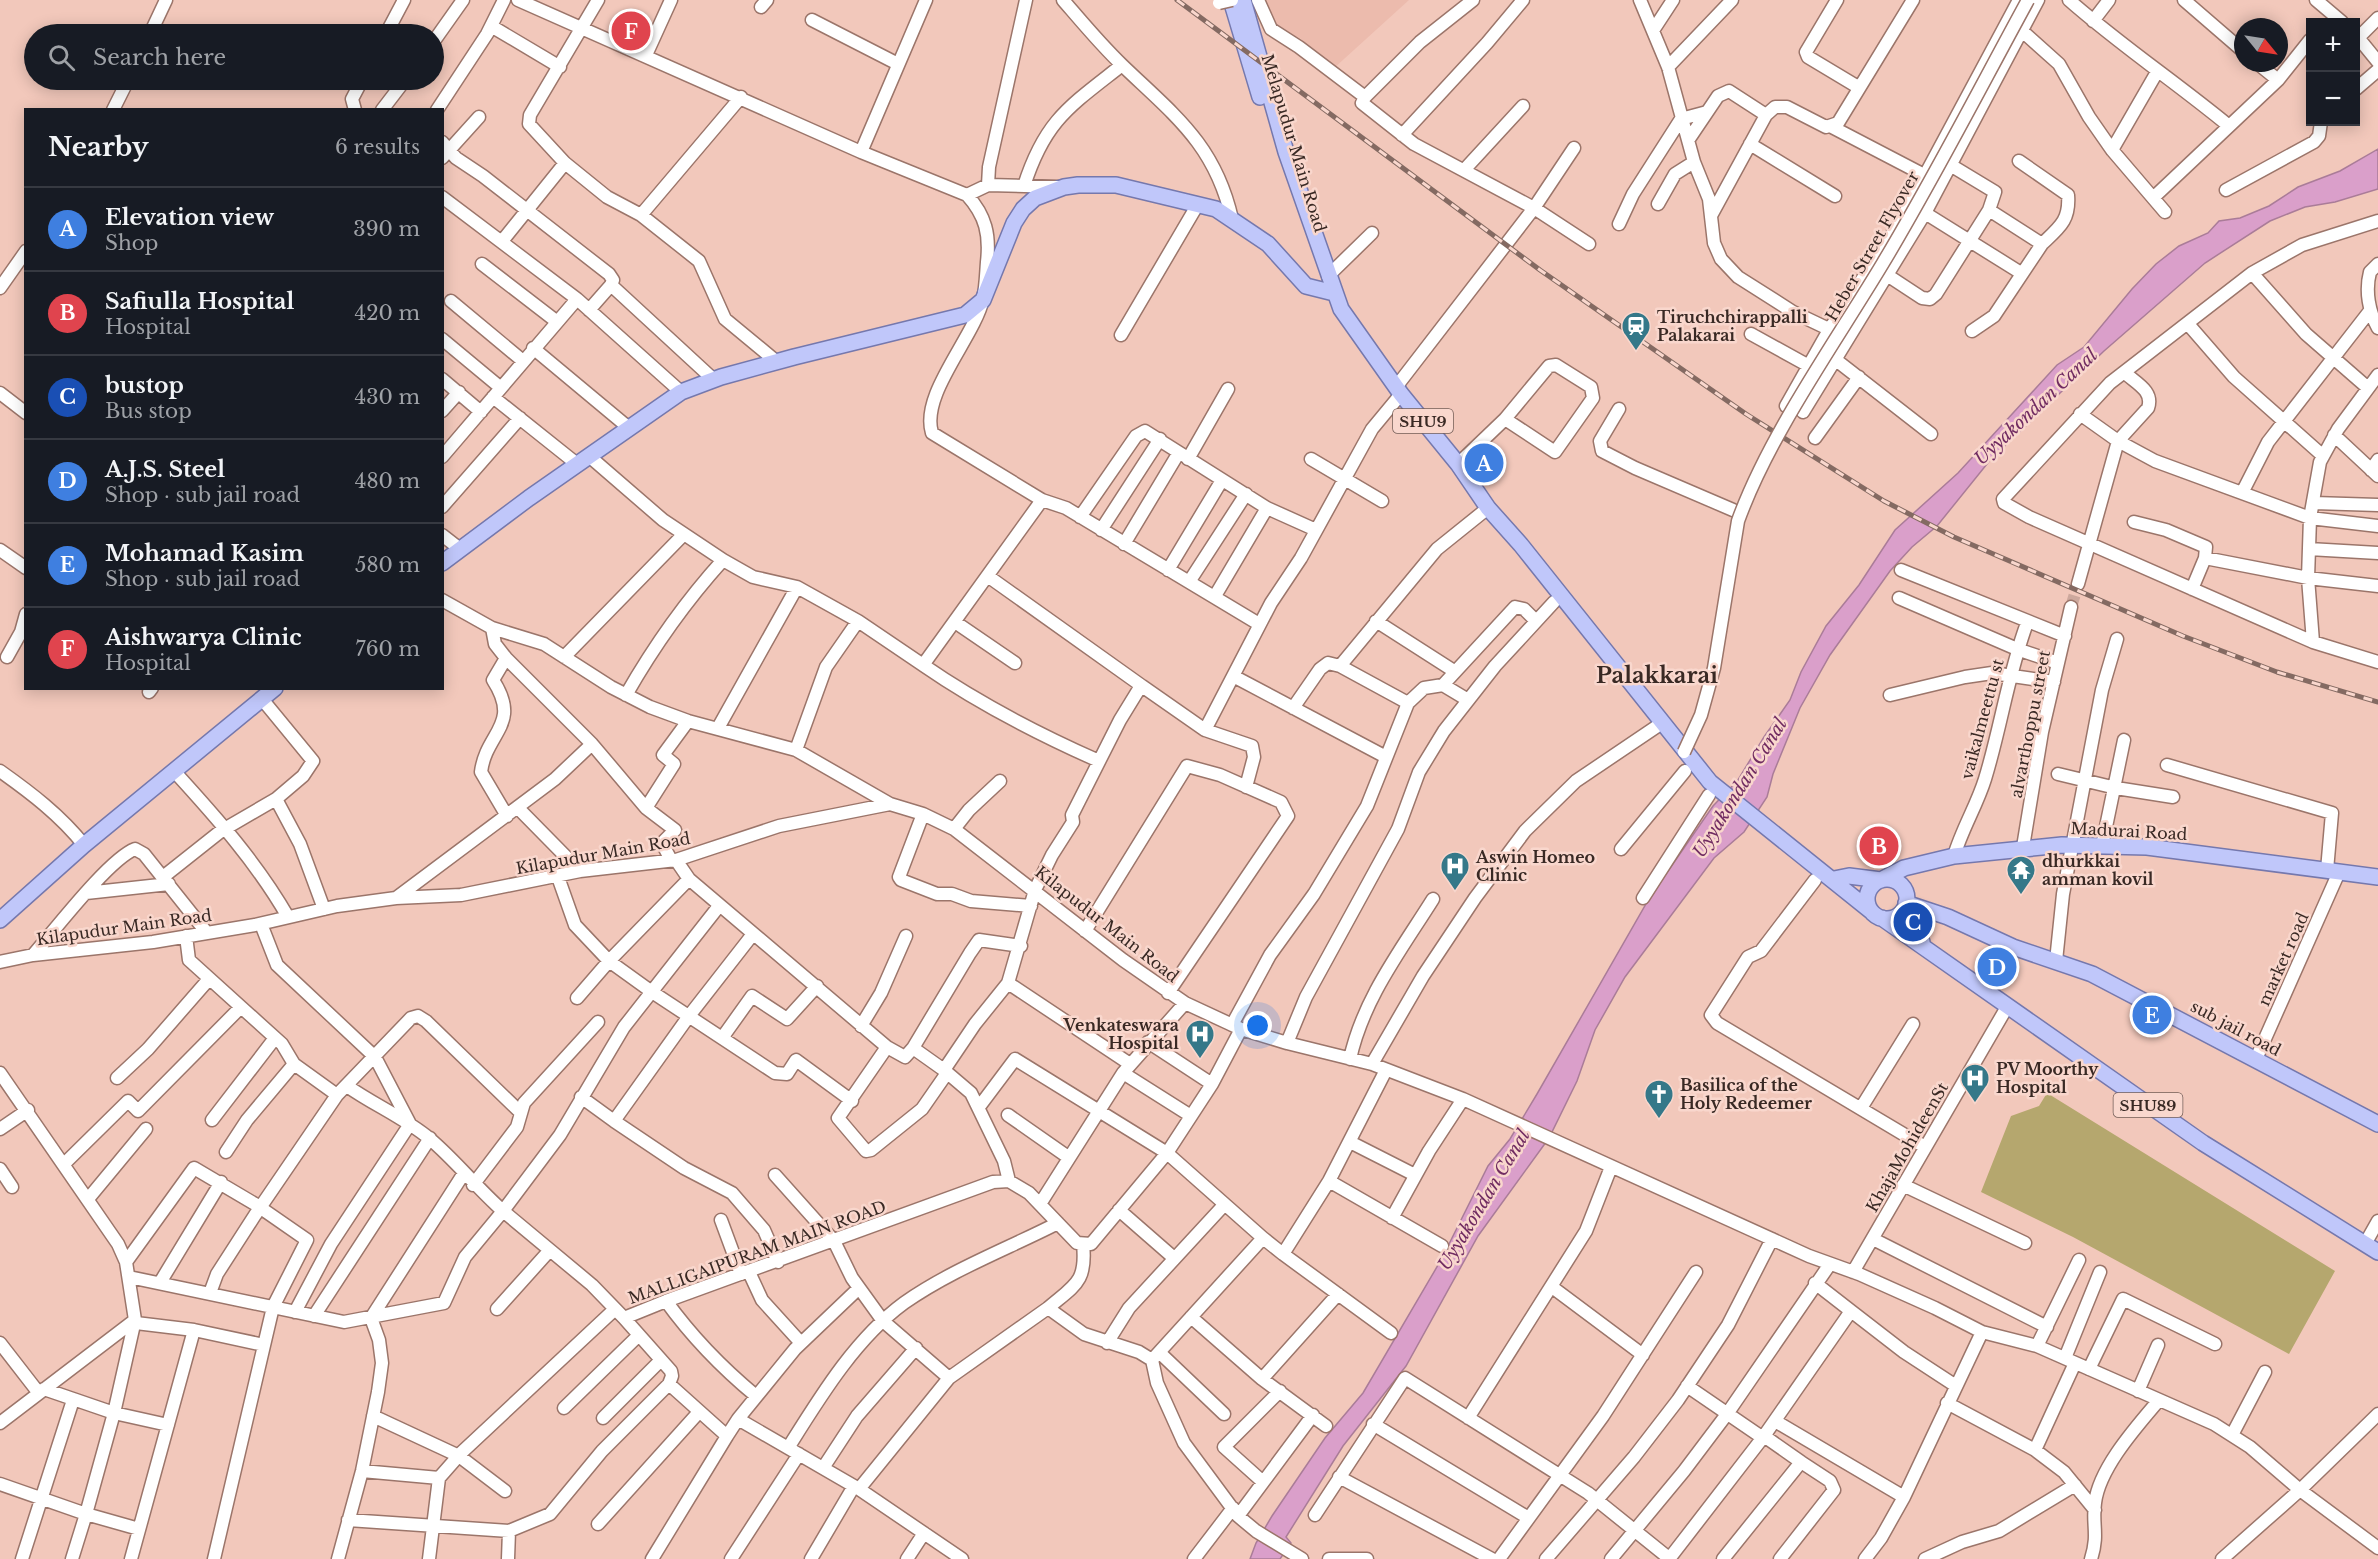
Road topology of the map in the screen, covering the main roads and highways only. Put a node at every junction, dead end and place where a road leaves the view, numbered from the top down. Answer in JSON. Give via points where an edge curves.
{"nodes":[{"id":1,"x":1243,"y":0,"type":"edge"},
{"id":2,"x":1225,"y":1,"type":"edge"},
{"id":3,"x":1334,"y":293,"type":"junction"},
{"id":4,"x":444,"y":561,"type":"edge"},
{"id":5,"x":273,"y":690,"type":"edge"},
{"id":6,"x":1924,"y":863,"type":"junction"},
{"id":7,"x":1824,"y":877,"type":"junction"},
{"id":8,"x":2378,"y":878,"type":"edge"},
{"id":9,"x":1881,"y":880,"type":"junction"},
{"id":10,"x":1906,"y":897,"type":"junction"},
{"id":11,"x":1877,"y":915,"type":"junction"},
{"id":12,"x":0,"y":920,"type":"edge"},
{"id":13,"x":1926,"y":947,"type":"junction"},
{"id":14,"x":2378,"y":1124,"type":"edge"},
{"id":15,"x":2371,"y":1248,"type":"edge"}],
"edges":[{"from":1,"to":3,"type":"main road","name":"Melapudur Main Road","number":"SHU9","via":[[1286,152]]},
{"from":2,"to":3,"type":"main road","name":"Melapudur Main Road","number":"SHU9","via":[[1305,241]]},
{"from":3,"to":4,"type":"main road","via":[[1306,286],[1268,244],[1216,208],[1116,184],[1064,187],[1035,198],[1023,209],[983,300],[965,315],[876,335],[681,392]]},
{"from":3,"to":7,"type":"main road","name":"Melapudur Main Road","number":"SHU9","via":[[1341,309],[1399,391],[1488,508],[1684,752],[1710,782]]},
{"from":5,"to":12,"type":"main road","via":[[84,845]]},
{"from":6,"to":8,"type":"main road","name":"Madurai Road","via":[[2023,847],[2073,845],[2147,848]]},
{"from":6,"to":9,"type":"main road","name":"Madurai Road"},
{"from":6,"to":10,"type":"main road"},
{"from":7,"to":9,"type":"main road"},
{"from":7,"to":11,"type":"main road","number":"SHU9"},
{"from":9,"to":10,"type":"main road","via":[[1898,882]]},
{"from":9,"to":11,"type":"main road","via":[[1871,888],[1867,900]]},
{"from":10,"to":11,"type":"main road","via":[[1899,914]]},
{"from":10,"to":13,"type":"main road","number":"SHU89","via":[[1911,924]]},
{"from":10,"to":14,"type":"main road","name":"sub jail road","via":[[2013,946],[2092,974]]},
{"from":11,"to":13,"type":"main road","number":"SHU89"},
{"from":13,"to":15,"type":"main road","number":"SHU89","via":[[2203,1143]]}]}
